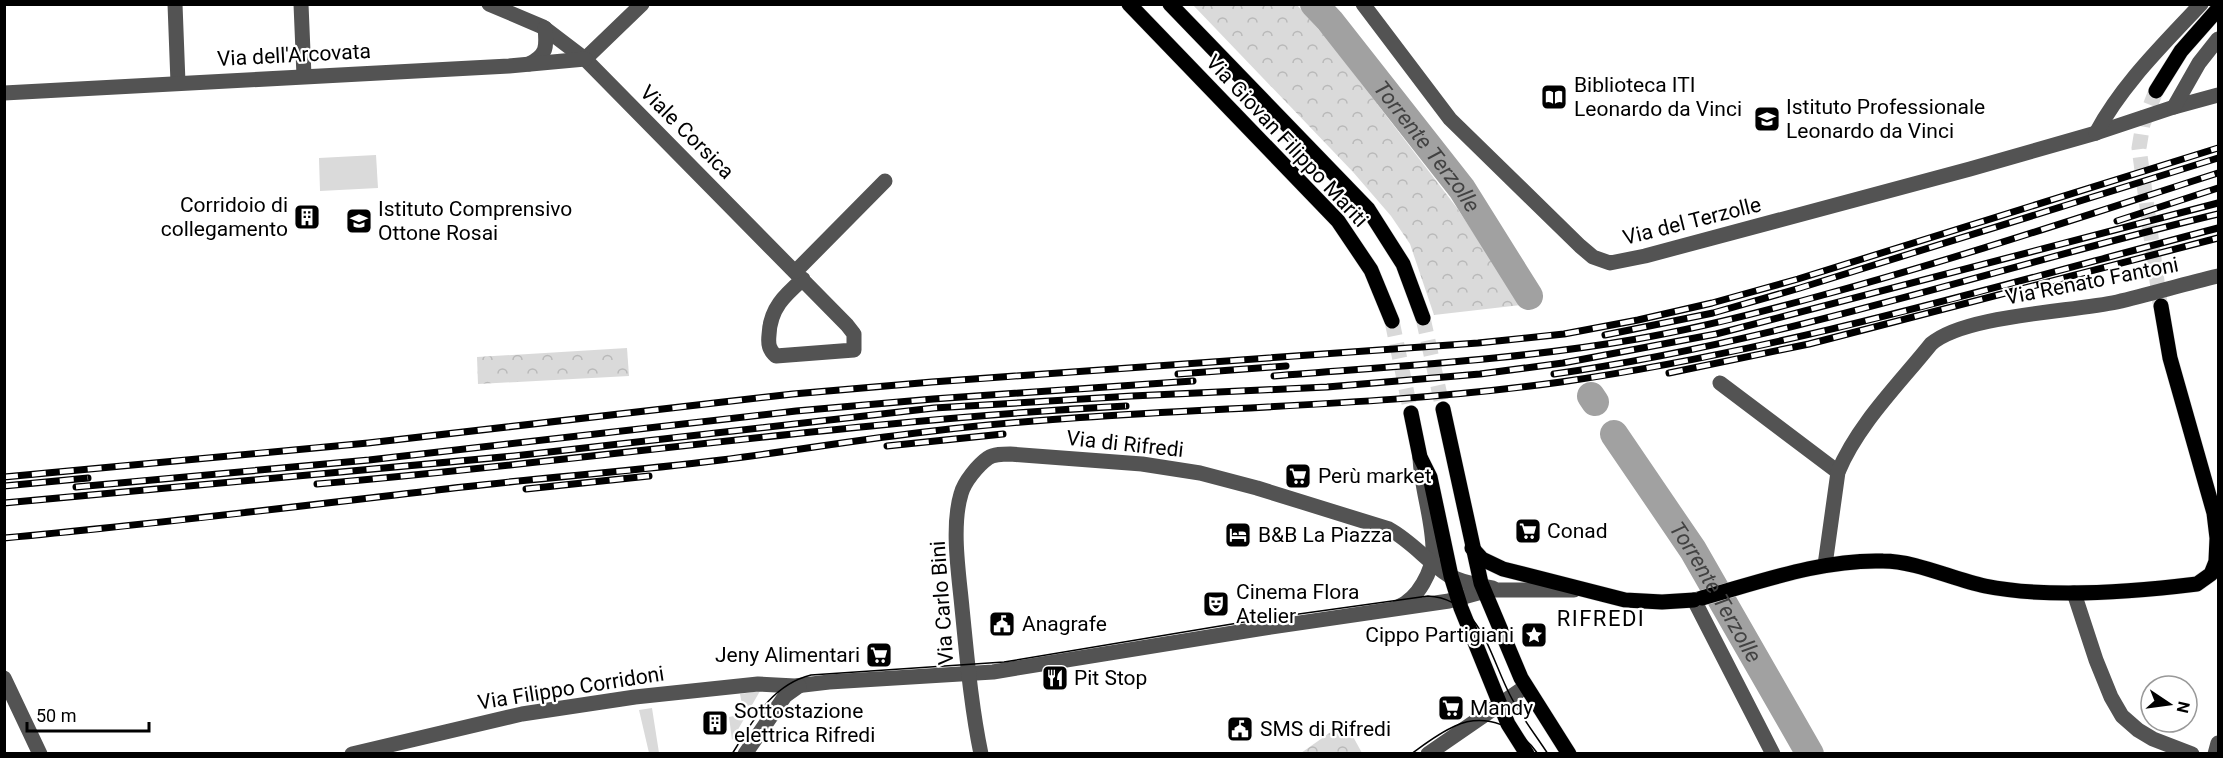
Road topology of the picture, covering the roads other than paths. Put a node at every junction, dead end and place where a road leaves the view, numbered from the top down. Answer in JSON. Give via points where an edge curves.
{"nodes":[{"id":1,"x":174,"y":4,"type":"edge"},
{"id":2,"x":301,"y":4,"type":"edge"},
{"id":3,"x":489,"y":4,"type":"edge"},
{"id":4,"x":642,"y":4,"type":"edge"},
{"id":5,"x":1129,"y":4,"type":"edge"},
{"id":6,"x":1170,"y":4,"type":"edge"},
{"id":7,"x":1363,"y":4,"type":"edge"},
{"id":8,"x":2201,"y":4,"type":"edge"},
{"id":9,"x":2218,"y":9,"type":"edge"},
{"id":10,"x":545,"y":28,"type":"junction"},
{"id":11,"x":2218,"y":39,"type":"edge"},
{"id":12,"x":585,"y":59,"type":"junction"},
{"id":13,"x":529,"y":64,"type":"junction"},
{"id":14,"x":304,"y":76,"type":"junction"},
{"id":15,"x":178,"y":83,"type":"junction"},
{"id":16,"x":2156,"y":91,"type":"tunnel mouth"},
{"id":17,"x":4,"y":93,"type":"edge"},
{"id":18,"x":2218,"y":95,"type":"edge"},
{"id":19,"x":2174,"y":107,"type":"junction"},
{"id":20,"x":2096,"y":133,"type":"junction"},
{"id":21,"x":885,"y":181,"type":"dead end"},
{"id":22,"x":799,"y":275,"type":"junction"},
{"id":23,"x":2218,"y":276,"type":"edge"},
{"id":24,"x":2161,"y":306,"type":"tunnel mouth"},
{"id":25,"x":1423,"y":318,"type":"tunnel mouth"},
{"id":26,"x":1392,"y":321,"type":"tunnel mouth"},
{"id":27,"x":1720,"y":383,"type":"dead end"},
{"id":28,"x":1443,"y":409,"type":"tunnel mouth"},
{"id":29,"x":1411,"y":413,"type":"tunnel mouth"},
{"id":30,"x":988,"y":458,"type":"joint"},
{"id":31,"x":1838,"y":472,"type":"junction"},
{"id":32,"x":2216,"y":516,"type":"edge"},
{"id":33,"x":1433,"y":520,"type":"junction"},
{"id":34,"x":1472,"y":548,"type":"junction"},
{"id":35,"x":2217,"y":559,"type":"edge"},
{"id":36,"x":1432,"y":561,"type":"junction"},
{"id":37,"x":1825,"y":565,"type":"junction"},
{"id":38,"x":1451,"y":576,"type":"junction"},
{"id":39,"x":2218,"y":584,"type":"edge"},
{"id":40,"x":1489,"y":589,"type":"junction"},
{"id":41,"x":1580,"y":590,"type":"junction"},
{"id":42,"x":2074,"y":593,"type":"junction"},
{"id":43,"x":1458,"y":599,"type":"junction"},
{"id":44,"x":1698,"y":599,"type":"junction"},
{"id":45,"x":1391,"y":609,"type":"junction"},
{"id":46,"x":969,"y":674,"type":"junction"},
{"id":47,"x":4,"y":678,"type":"edge"},
{"id":48,"x":799,"y":686,"type":"junction"},
{"id":49,"x":1526,"y":687,"type":"junction"},
{"id":50,"x":1499,"y":705,"type":"junction"},
{"id":51,"x":2218,"y":743,"type":"edge"},
{"id":52,"x":397,"y":748,"type":"edge"},
{"id":53,"x":377,"y":750,"type":"edge"},
{"id":54,"x":40,"y":753,"type":"edge"},
{"id":55,"x":352,"y":753,"type":"edge"},
{"id":56,"x":745,"y":753,"type":"edge"},
{"id":57,"x":981,"y":753,"type":"edge"},
{"id":58,"x":1428,"y":753,"type":"edge"},
{"id":59,"x":1527,"y":753,"type":"edge"},
{"id":60,"x":1569,"y":753,"type":"edge"},
{"id":61,"x":1773,"y":753,"type":"edge"},
{"id":62,"x":2192,"y":753,"type":"edge"},
{"id":63,"x":2215,"y":753,"type":"edge"}],
"edges":[{"from":1,"to":15,"type":"street"},
{"from":2,"to":14,"type":"street"},
{"from":3,"to":10,"type":"street","name":"Viale Corsica"},
{"from":4,"to":12,"type":"street"},
{"from":5,"to":26,"type":"main road","name":"Via Giovan Filippo Mariti","via":[[1338,221],[1371,270]]},
{"from":6,"to":25,"type":"main road","name":"Via Giovan Filippo Mariti","via":[[1368,209],[1403,264]]},
{"from":7,"to":20,"type":"street","name":"Via del Terzolle","via":[[1450,119],[1593,257],[1610,263],[1686,246]]},
{"from":8,"to":20,"type":"street","via":[[2129,81]]},
{"from":9,"to":16,"type":"main road","via":[[2181,51]]},
{"from":10,"to":12,"type":"street","name":"Viale Corsica"},
{"from":10,"to":13,"type":"street","via":[[543,53]]},
{"from":11,"to":19,"type":"street"},
{"from":12,"to":13,"type":"street","name":"Via dell'Arcovata"},
{"from":12,"to":22,"type":"street","name":"Viale Corsica"},
{"from":13,"to":14,"type":"street","name":"Via dell'Arcovata"},
{"from":14,"to":15,"type":"street","name":"Via dell'Arcovata"},
{"from":15,"to":17,"type":"street","name":"Via dell'Arcovata"},
{"from":18,"to":19,"type":"street","name":"Via del Terzolle"},
{"from":19,"to":20,"type":"street","name":"Via del Terzolle"},
{"from":21,"to":22,"type":"street","name":"Viale Corsica"},
{"from":22,"to":22,"type":"street","name":"Viale Corsica","via":[[773,311],[768,345],[772,352],[776,356],[854,350],[854,334]]},
{"from":23,"to":31,"type":"street","name":"Via Renato Fantoni","via":[[2117,302],[1974,325],[1942,336],[1931,344],[1872,416]]},
{"from":24,"to":32,"type":"main road","via":[[2170,358]]},
{"from":27,"to":31,"type":"street"},
{"from":28,"to":34,"type":"main road"},
{"from":29,"to":33,"type":"main road","via":[[1420,457],[1430,477]]},
{"from":30,"to":36,"type":"street","name":"Via di Rifredi","via":[[1010,454],[1142,464],[1200,473],[1389,529]]},
{"from":30,"to":46,"type":"street","name":"Via Carlo Bini","via":[[966,484],[960,498],[957,555]]},
{"from":31,"to":37,"type":"street"},
{"from":32,"to":35,"type":"main road"},
{"from":33,"to":36,"type":"street"},
{"from":33,"to":38,"type":"main road"},
{"from":34,"to":40,"type":"main road"},
{"from":34,"to":41,"type":"main road","via":[[1497,567]]},
{"from":35,"to":39,"type":"main road"},
{"from":35,"to":42,"type":"main road","via":[[2211,574],[2197,584]]},
{"from":36,"to":38,"type":"street","name":"Via di Rifredi"},
{"from":36,"to":45,"type":"street","via":[[1413,597]]},
{"from":37,"to":42,"type":"main road","via":[[1887,561],[1989,587]]},
{"from":37,"to":44,"type":"main road"},
{"from":38,"to":40,"type":"street"},
{"from":38,"to":43,"type":"main road"},
{"from":40,"to":41,"type":"street"},
{"from":40,"to":43,"type":"street","name":"Via Filippo Corridoni"},
{"from":40,"to":49,"type":"main road"},
{"from":41,"to":44,"type":"main road","via":[[1625,600]]},
{"from":42,"to":62,"type":"street","via":[[2096,660],[2122,716],[2145,735]]},
{"from":43,"to":45,"type":"street","name":"Via Filippo Corridoni"},
{"from":43,"to":50,"type":"main road"},
{"from":44,"to":61,"type":"street"},
{"from":45,"to":46,"type":"street","name":"Via Filippo Corridoni"},
{"from":46,"to":48,"type":"street","name":"Via Filippo Corridoni"},
{"from":46,"to":57,"type":"street","name":"Via Carlo Bini"},
{"from":47,"to":54,"type":"street"},
{"from":48,"to":52,"type":"street","name":"Via Filippo Corridoni","via":[[752,685],[603,701],[522,714]]},
{"from":48,"to":56,"type":"street","via":[[785,696]]},
{"from":49,"to":50,"type":"street"},
{"from":49,"to":60,"type":"main road"},
{"from":50,"to":58,"type":"street"},
{"from":50,"to":59,"type":"main road"},
{"from":51,"to":63,"type":"street"},
{"from":52,"to":53,"type":"street","name":"Via Filippo Corridoni"},
{"from":53,"to":55,"type":"street","name":"Via Filippo Corridoni"}]}
